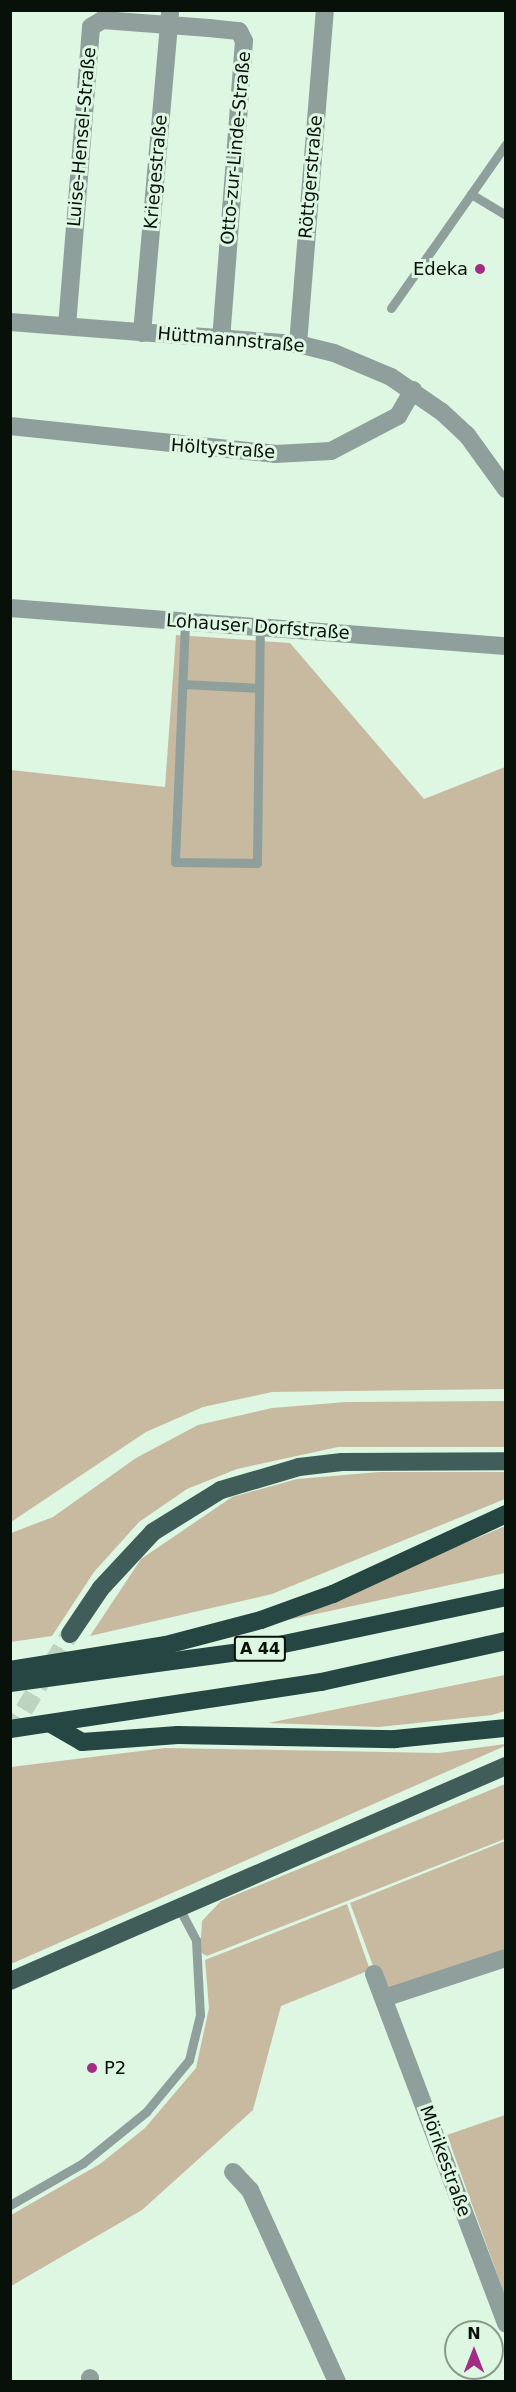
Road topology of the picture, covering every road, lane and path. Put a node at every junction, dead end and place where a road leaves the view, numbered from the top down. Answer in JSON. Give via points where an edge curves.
{"nodes":[{"id":1,"x":325,"y":10,"type":"edge"},
{"id":2,"x":169,"y":18,"type":"edge"},
{"id":3,"x":506,"y":144,"type":"edge"},
{"id":4,"x":502,"y":157,"type":"edge"},
{"id":5,"x":471,"y":194,"type":"junction"},
{"id":6,"x":506,"y":214,"type":"edge"},
{"id":7,"x":391,"y":308,"type":"dead end"},
{"id":8,"x":10,"y":322,"type":"edge"},
{"id":9,"x":67,"y":326,"type":"junction"},
{"id":10,"x":142,"y":333,"type":"junction"},
{"id":11,"x":221,"y":338,"type":"junction"},
{"id":12,"x":298,"y":344,"type":"junction"},
{"id":13,"x":413,"y":390,"type":"junction"},
{"id":14,"x":10,"y":426,"type":"edge"},
{"id":15,"x":506,"y":489,"type":"edge"},
{"id":16,"x":10,"y":608,"type":"edge"},
{"id":17,"x":185,"y":622,"type":"junction"},
{"id":18,"x":260,"y":627,"type":"junction"},
{"id":19,"x":506,"y":646,"type":"edge"},
{"id":20,"x":183,"y":684,"type":"junction"},
{"id":21,"x":259,"y":688,"type":"junction"},
{"id":22,"x":506,"y":1461,"type":"edge"},
{"id":23,"x":506,"y":1514,"type":"edge"},
{"id":24,"x":506,"y":1597,"type":"edge"},
{"id":25,"x":70,"y":1634,"type":"tunnel mouth"},
{"id":26,"x":506,"y":1641,"type":"edge"},
{"id":27,"x":10,"y":1670,"type":"edge"},
{"id":28,"x":10,"y":1683,"type":"edge"},
{"id":29,"x":51,"y":1724,"type":"junction"},
{"id":30,"x":506,"y":1728,"type":"edge"},
{"id":31,"x":10,"y":1729,"type":"edge"},
{"id":32,"x":506,"y":1766,"type":"edge"},
{"id":33,"x":178,"y":1906,"type":"junction"},
{"id":34,"x":506,"y":1958,"type":"edge"},
{"id":35,"x":374,"y":1974,"type":"dead end"},
{"id":36,"x":10,"y":1981,"type":"edge"},
{"id":37,"x":384,"y":1998,"type":"junction"},
{"id":38,"x":232,"y":2172,"type":"dead end"},
{"id":39,"x":10,"y":2205,"type":"edge"},
{"id":40,"x":506,"y":2324,"type":"edge"},
{"id":41,"x":337,"y":2382,"type":"edge"}],
"edges":[{"from":1,"to":12,"type":"street","name":"Röttgerstraße"},
{"from":2,"to":9,"type":"street","name":"Luise-Hensel-Straße","via":[[102,20],[91,27]]},
{"from":2,"to":10,"type":"street","name":"Kriegestraße"},
{"from":2,"to":11,"type":"street","name":"Otto-zur-Linde-Straße","via":[[244,36]]},
{"from":3,"to":4,"type":"lane"},
{"from":4,"to":5,"type":"lane"},
{"from":5,"to":6,"type":"lane"},
{"from":5,"to":7,"type":"lane"},
{"from":8,"to":9,"type":"street","name":"Hüttmannstraße"},
{"from":9,"to":10,"type":"street","name":"Hüttmannstraße"},
{"from":10,"to":11,"type":"street","name":"Hüttmannstraße"},
{"from":11,"to":12,"type":"street","name":"Hüttmannstraße"},
{"from":12,"to":13,"type":"street","name":"Hüttmannstraße","via":[[368,366]]},
{"from":13,"to":14,"type":"street","name":"Höltystraße","via":[[398,416],[331,450],[275,454]]},
{"from":13,"to":15,"type":"street","name":"Hüttmannstraße","via":[[467,435]]},
{"from":16,"to":17,"type":"street","name":"Lohauser Dorfstraße"},
{"from":17,"to":18,"type":"street","name":"Lohauser Dorfstraße"},
{"from":17,"to":20,"type":"lane"},
{"from":18,"to":19,"type":"street","name":"Lohauser Dorfstraße"},
{"from":18,"to":21,"type":"lane"},
{"from":20,"to":21,"type":"lane"},
{"from":20,"to":21,"type":"lane","via":[[175,862],[257,863]]},
{"from":22,"to":25,"type":"main road","via":[[342,1462],[299,1467],[221,1490],[153,1532],[101,1588]]},
{"from":23,"to":27,"type":"highway","via":[[333,1594],[261,1620],[166,1645]]},
{"from":24,"to":28,"type":"highway","number":"A 44","via":[[260,1649]]},
{"from":26,"to":29,"type":"highway","number":"A 44","via":[[321,1682]]},
{"from":29,"to":30,"type":"highway","via":[[82,1742],[178,1735],[395,1739]]},
{"from":29,"to":31,"type":"highway","number":"A 44"},
{"from":32,"to":33,"type":"main road"},
{"from":33,"to":36,"type":"main road"},
{"from":33,"to":39,"type":"lane","via":[[196,1940],[200,2014],[189,2060],[146,2112],[83,2163]]},
{"from":34,"to":37,"type":"street"},
{"from":35,"to":37,"type":"street","name":"Mörikestraße"},
{"from":37,"to":40,"type":"street","name":"Mörikestraße"},
{"from":38,"to":41,"type":"street","via":[[250,2190]]}]}
